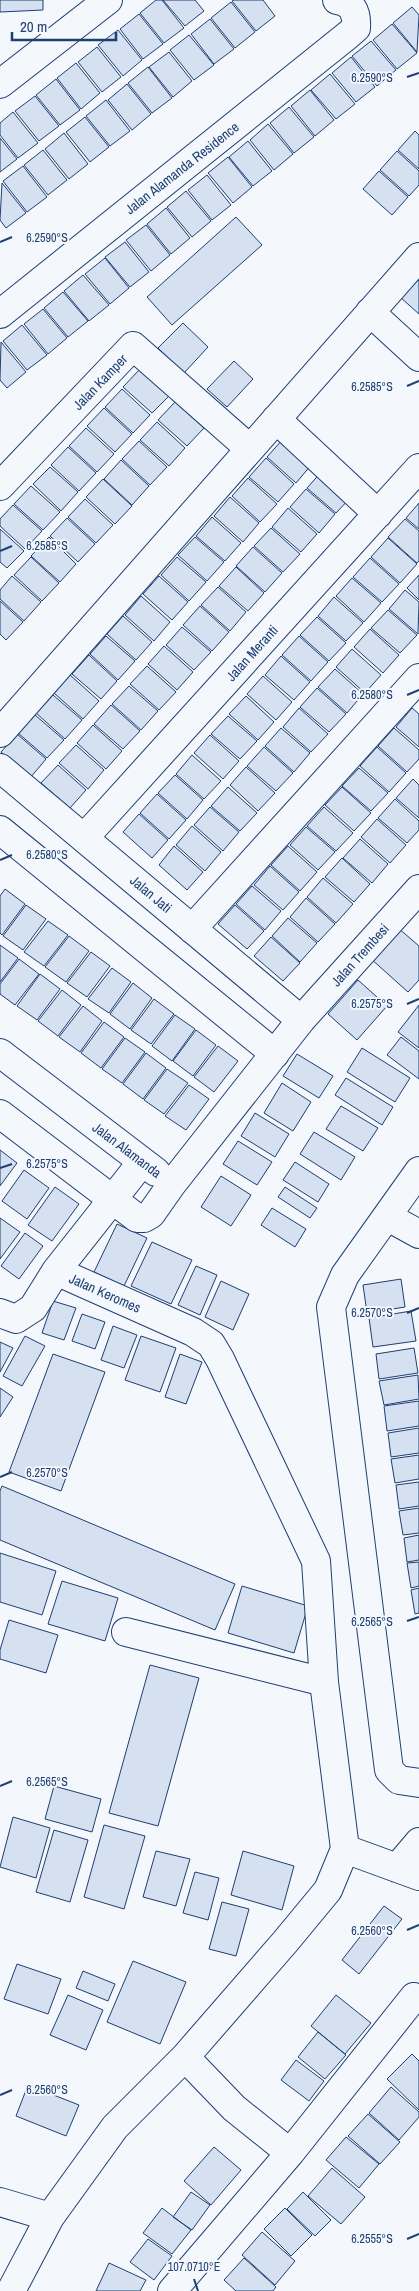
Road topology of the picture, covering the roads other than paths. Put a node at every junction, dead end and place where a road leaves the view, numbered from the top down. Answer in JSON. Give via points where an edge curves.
{"nodes":[{"id":1,"x":108,"y":0,"type":"edge"},
{"id":2,"x":347,"y":9,"type":"edge"},
{"id":3,"x":0,"y":84,"type":"edge"},
{"id":4,"x":419,"y":257,"type":"edge"},
{"id":5,"x":370,"y":312,"type":"junction"},
{"id":6,"x":0,"y":314,"type":"edge"},
{"id":7,"x":419,"y":357,"type":"edge"},
{"id":8,"x":276,"y":419,"type":"junction"},
{"id":9,"x":250,"y":449,"type":"junction"},
{"id":10,"x":419,"y":468,"type":"edge"},
{"id":11,"x":0,"y":486,"type":"edge"},
{"id":12,"x":378,"y":514,"type":"junction"},
{"id":13,"x":419,"y":678,"type":"edge"},
{"id":14,"x":0,"y":733,"type":"edge"},
{"id":15,"x":0,"y":768,"type":"edge"},
{"id":16,"x":0,"y":830,"type":"edge"},
{"id":17,"x":84,"y":838,"type":"junction"},
{"id":18,"x":419,"y":889,"type":"edge"},
{"id":19,"x":192,"y":929,"type":"junction"},
{"id":20,"x":301,"y":1020,"type":"junction"},
{"id":21,"x":275,"y":1054,"type":"junction"},
{"id":22,"x":3,"y":1061,"type":"edge"},
{"id":23,"x":0,"y":1114,"type":"edge"},
{"id":24,"x":142,"y":1162,"type":"junction"},
{"id":25,"x":419,"y":1171,"type":"edge"},
{"id":26,"x":172,"y":1184,"type":"junction"},
{"id":27,"x":111,"y":1199,"type":"junction"},
{"id":28,"x":388,"y":1217,"type":"junction"},
{"id":29,"x":419,"y":1234,"type":"edge"},
{"id":30,"x":56,"y":1271,"type":"junction"},
{"id":31,"x":0,"y":1313,"type":"edge"},
{"id":32,"x":126,"y":1632,"type":"dead end"},
{"id":33,"x":324,"y":1682,"type":"junction"},
{"id":34,"x":419,"y":1783,"type":"edge"},
{"id":35,"x":419,"y":1842,"type":"edge"},
{"id":36,"x":345,"y":1849,"type":"junction"},
{"id":37,"x":408,"y":1872,"type":"edge"},
{"id":38,"x":414,"y":1996,"type":"dead end"},
{"id":39,"x":185,"y":2057,"type":"junction"},
{"id":40,"x":290,"y":2153,"type":"junction"},
{"id":41,"x":0,"y":2202,"type":"edge"},
{"id":42,"x":50,"y":2216,"type":"junction"},
{"id":43,"x":177,"y":2289,"type":"edge"},
{"id":44,"x":11,"y":2291,"type":"edge"}],
"edges":[{"from":1,"to":3,"type":"street"},
{"from":2,"to":6,"type":"street","name":"Jalan Alamanda Residence","via":[[356,28],[348,36]]},
{"from":4,"to":5,"type":"street"},
{"from":5,"to":7,"type":"street"},
{"from":5,"to":8,"type":"street"},
{"from":8,"to":9,"type":"street"},
{"from":8,"to":12,"type":"street"},
{"from":9,"to":11,"type":"street","name":"Jalan Kamper","via":[[133,346]]},
{"from":9,"to":14,"type":"street"},
{"from":10,"to":12,"type":"street","name":"Jalan Meranti"},
{"from":12,"to":17,"type":"street","name":"Jalan Meranti"},
{"from":13,"to":19,"type":"street"},
{"from":15,"to":17,"type":"street","name":"Jalan Jati"},
{"from":16,"to":21,"type":"street"},
{"from":17,"to":19,"type":"street","name":"Jalan Jati"},
{"from":18,"to":20,"type":"street","name":"Jalan Trembesi"},
{"from":19,"to":20,"type":"street","name":"Jalan Jati"},
{"from":20,"to":21,"type":"street","name":"Jalan Trembesi"},
{"from":21,"to":26,"type":"street","name":"Jalan Trembesi"},
{"from":22,"to":24,"type":"street","name":"Jalan Alamanda"},
{"from":23,"to":27,"type":"street","name":"Jalan Alamanda"},
{"from":24,"to":26,"type":"street","name":"Jalan Alamanda"},
{"from":24,"to":27,"type":"street"},
{"from":25,"to":28,"type":"street"},
{"from":26,"to":27,"type":"street","name":"Jalan Alamanda","via":[[151,1214],[144,1218],[137,1218]]},
{"from":27,"to":30,"type":"street"},
{"from":28,"to":29,"type":"street"},
{"from":28,"to":34,"type":"street","via":[[345,1275],[331,1307],[331,1318],[389,1770],[399,1780]]},
{"from":30,"to":31,"type":"street","name":"Jalan Keromes","via":[[24,1316],[16,1319]]},
{"from":30,"to":33,"type":"street","name":"Jalan Keromes","via":[[193,1332],[211,1344],[316,1561]]},
{"from":32,"to":33,"type":"street"},
{"from":33,"to":36,"type":"street","name":"Jalan Keromes"},
{"from":35,"to":37,"type":"street"},
{"from":36,"to":37,"type":"street"},
{"from":36,"to":39,"type":"street","via":[[328,1890]]},
{"from":38,"to":40,"type":"street"},
{"from":39,"to":40,"type":"street","via":[[234,2108]]},
{"from":39,"to":42,"type":"street","via":[[115,2127]]},
{"from":40,"to":43,"type":"street"},
{"from":41,"to":42,"type":"street"},
{"from":42,"to":44,"type":"street"}]}
